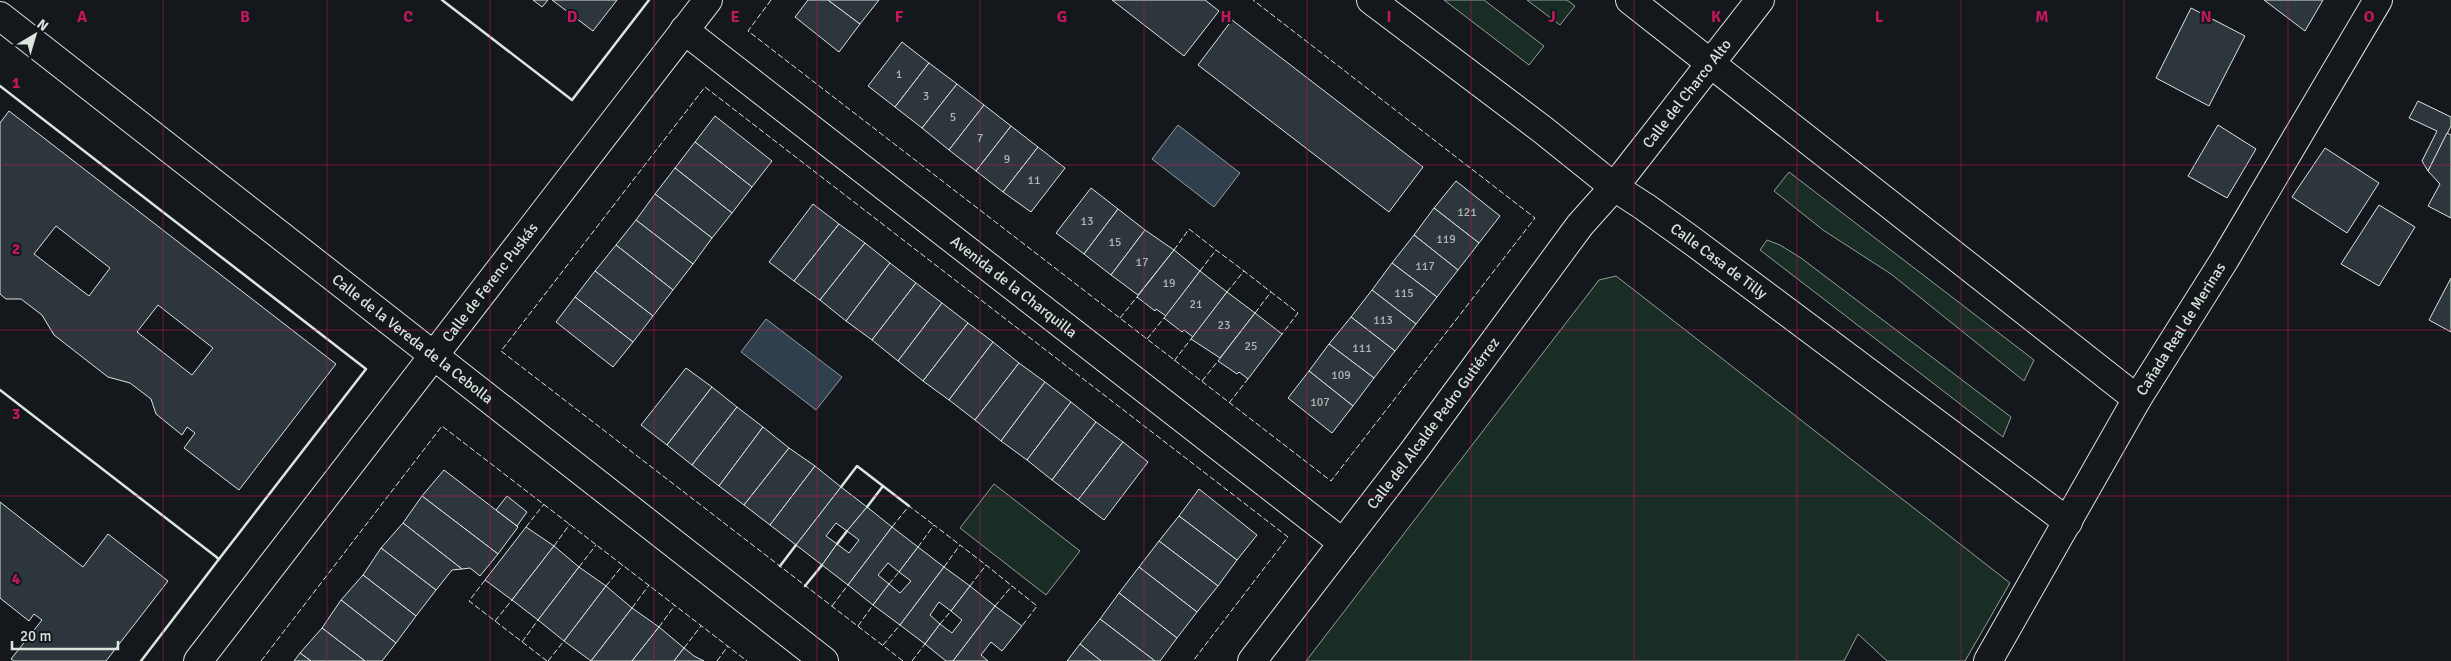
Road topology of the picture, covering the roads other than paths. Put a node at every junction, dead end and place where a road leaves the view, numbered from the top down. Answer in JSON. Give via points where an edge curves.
{"nodes":[{"id":1,"x":708,"y":0,"type":"edge"},
{"id":2,"x":1371,"y":0,"type":"edge"},
{"id":3,"x":1630,"y":0,"type":"edge"},
{"id":4,"x":1760,"y":0,"type":"edge"},
{"id":5,"x":2378,"y":0,"type":"edge"},
{"id":6,"x":0,"y":16,"type":"edge"},
{"id":7,"x":684,"y":30,"type":"junction"},
{"id":8,"x":1712,"y":64,"type":"junction"},
{"id":9,"x":1614,"y":187,"type":"junction"},
{"id":10,"x":433,"y":354,"type":"junction"},
{"id":11,"x":2137,"y":399,"type":"junction"},
{"id":12,"x":2068,"y":522,"type":"junction"},
{"id":13,"x":1343,"y":543,"type":"junction"},
{"id":14,"x":198,"y":661,"type":"edge"},
{"id":15,"x":824,"y":661,"type":"edge"},
{"id":16,"x":1252,"y":661,"type":"edge"},
{"id":17,"x":1988,"y":661,"type":"edge"}],
"edges":[{"from":1,"to":7,"type":"street","name":"Calle de Ferenc Puskás"},
{"from":2,"to":9,"type":"street","name":"Calle Casa de Tilly"},
{"from":3,"to":8,"type":"street"},
{"from":4,"to":8,"type":"street","name":"Calle del Charco Alto"},
{"from":5,"to":11,"type":"street","name":"Cañada Real de Merinas","via":[[2224,260]]},
{"from":6,"to":10,"type":"street","name":"Calle de la Vereda de la Cebolla"},
{"from":7,"to":10,"type":"street","name":"Calle de Ferenc Puskás"},
{"from":7,"to":13,"type":"street","name":"Avenida de la Charquilla"},
{"from":8,"to":9,"type":"street","name":"Calle del Charco Alto"},
{"from":8,"to":11,"type":"street"},
{"from":9,"to":12,"type":"street","name":"Calle Casa de Tilly","via":[[1692,240]]},
{"from":9,"to":13,"type":"street","name":"Calle del Alcalde Pedro Gutiérrez","via":[[1580,226]]},
{"from":10,"to":14,"type":"street","name":"Calle de Ferenc Puskás"},
{"from":10,"to":15,"type":"street","name":"Calle de la Vereda de la Cebolla"},
{"from":11,"to":12,"type":"street","name":"Cañada Real de Merinas"},
{"from":12,"to":17,"type":"street","name":"Cañada Real de Merinas"},
{"from":13,"to":16,"type":"street","name":"Calle del Alcalde Pedro Gutiérrez"}]}
